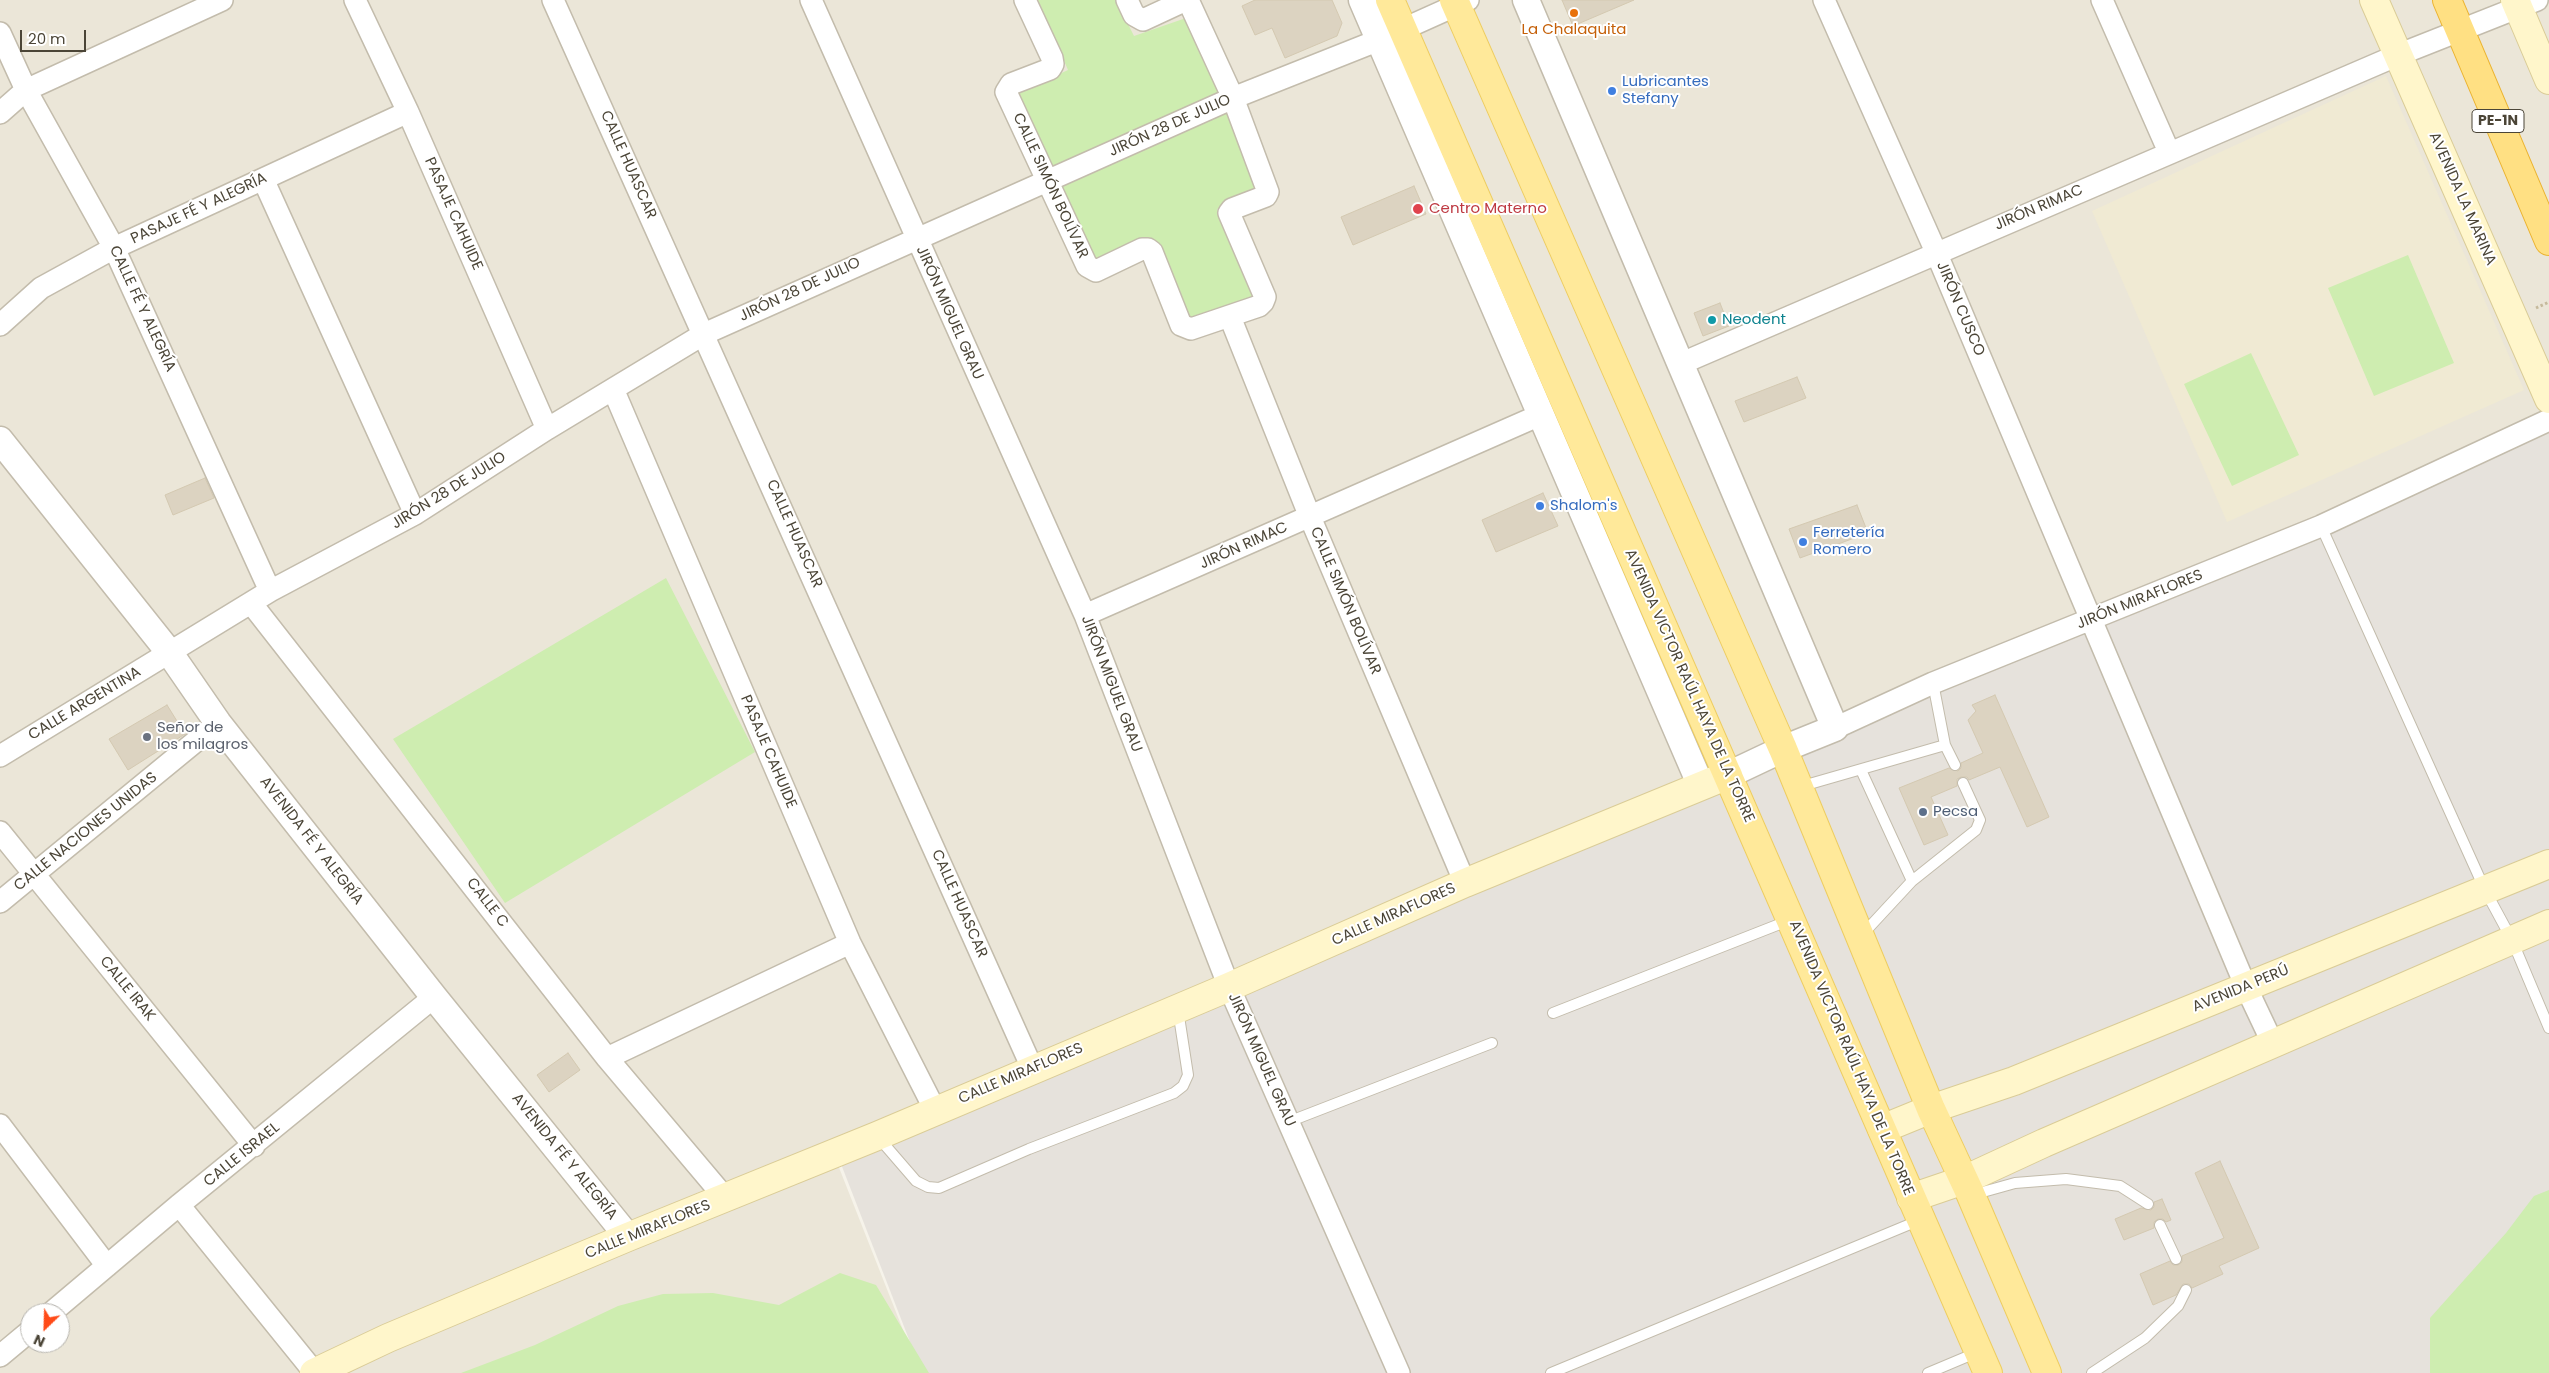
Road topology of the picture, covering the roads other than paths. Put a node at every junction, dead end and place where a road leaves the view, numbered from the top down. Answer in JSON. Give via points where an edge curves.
{"nodes":[{"id":1,"x":222,"y":0,"type":"edge"},
{"id":2,"x":355,"y":0,"type":"edge"},
{"id":3,"x":553,"y":0,"type":"edge"},
{"id":4,"x":811,"y":0,"type":"edge"},
{"id":5,"x":1025,"y":0,"type":"edge"},
{"id":6,"x":1127,"y":0,"type":"edge"},
{"id":7,"x":1187,"y":0,"type":"edge"},
{"id":8,"x":1362,"y":0,"type":"edge"},
{"id":9,"x":1390,"y":0,"type":"edge"},
{"id":10,"x":1526,"y":0,"type":"edge"},
{"id":11,"x":1824,"y":0,"type":"edge"},
{"id":12,"x":2102,"y":0,"type":"edge"},
{"id":13,"x":2374,"y":0,"type":"edge"},
{"id":14,"x":2447,"y":0,"type":"edge"},
{"id":15,"x":1459,"y":2,"type":"edge"},
{"id":16,"x":2523,"y":2,"type":"edge"},
{"id":17,"x":2460,"y":29,"type":"junction"},
{"id":18,"x":0,"y":33,"type":"edge"},
{"id":19,"x":1391,"y":35,"type":"junction"},
{"id":20,"x":2398,"y":55,"type":"junction"},
{"id":21,"x":2549,"y":80,"type":"edge"},
{"id":22,"x":26,"y":90,"type":"junction"},
{"id":23,"x":1233,"y":98,"type":"junction"},
{"id":24,"x":408,"y":112,"type":"junction"},
{"id":25,"x":0,"y":113,"type":"edge"},
{"id":26,"x":2170,"y":152,"type":"junction"},
{"id":27,"x":263,"y":180,"type":"junction"},
{"id":28,"x":1048,"y":181,"type":"junction"},
{"id":29,"x":915,"y":238,"type":"junction"},
{"id":30,"x":2549,"y":241,"type":"edge"},
{"id":31,"x":114,"y":248,"type":"junction"},
{"id":32,"x":1936,"y":252,"type":"junction"},
{"id":33,"x":1230,"y":317,"type":"junction"},
{"id":34,"x":0,"y":325,"type":"edge"},
{"id":35,"x":704,"y":334,"type":"junction"},
{"id":36,"x":1680,"y":364,"type":"junction"},
{"id":37,"x":613,"y":389,"type":"junction"},
{"id":38,"x":2549,"y":399,"type":"edge"},
{"id":39,"x":1540,"y":415,"type":"junction"},
{"id":40,"x":2549,"y":420,"type":"edge"},
{"id":41,"x":547,"y":429,"type":"junction"},
{"id":42,"x":0,"y":440,"type":"edge"},
{"id":43,"x":415,"y":514,"type":"junction"},
{"id":44,"x":1310,"y":517,"type":"junction"},
{"id":45,"x":2321,"y":526,"type":"junction"},
{"id":46,"x":270,"y":591,"type":"junction"},
{"id":47,"x":251,"y":603,"type":"junction"},
{"id":48,"x":1085,"y":615,"type":"junction"},
{"id":49,"x":2091,"y":620,"type":"junction"},
{"id":50,"x":169,"y":652,"type":"junction"},
{"id":51,"x":1933,"y":683,"type":"junction"},
{"id":52,"x":218,"y":723,"type":"junction"},
{"id":53,"x":1835,"y":728,"type":"junction"},
{"id":54,"x":1945,"y":745,"type":"junction"},
{"id":55,"x":1783,"y":749,"type":"junction"},
{"id":56,"x":0,"y":756,"type":"edge"},
{"id":57,"x":1955,"y":765,"type":"dead end"},
{"id":58,"x":1861,"y":770,"type":"junction"},
{"id":59,"x":1728,"y":775,"type":"junction"},
{"id":60,"x":1963,"y":783,"type":"dead end"},
{"id":61,"x":1701,"y":786,"type":"junction"},
{"id":62,"x":1799,"y":787,"type":"junction"},
{"id":63,"x":0,"y":832,"type":"edge"},
{"id":64,"x":2549,"y":864,"type":"edge"},
{"id":65,"x":34,"y":875,"type":"junction"},
{"id":66,"x":1912,"y":881,"type":"junction"},
{"id":67,"x":1465,"y":883,"type":"junction"},
{"id":68,"x":2485,"y":890,"type":"junction"},
{"id":69,"x":0,"y":902,"type":"edge"},
{"id":70,"x":1791,"y":920,"type":"junction"},
{"id":71,"x":2549,"y":924,"type":"edge"},
{"id":72,"x":1861,"y":937,"type":"junction"},
{"id":73,"x":2512,"y":940,"type":"junction"},
{"id":74,"x":850,"y":943,"type":"junction"},
{"id":75,"x":1229,"y":987,"type":"junction"},
{"id":76,"x":2246,"y":987,"type":"junction"},
{"id":77,"x":434,"y":997,"type":"junction"},
{"id":78,"x":1178,"y":1009,"type":"junction"},
{"id":79,"x":1554,"y":1013,"type":"dead end"},
{"id":80,"x":2549,"y":1028,"type":"edge"},
{"id":81,"x":1492,"y":1043,"type":"dead end"},
{"id":82,"x":2273,"y":1044,"type":"junction"},
{"id":83,"x":607,"y":1058,"type":"junction"},
{"id":84,"x":1033,"y":1070,"type":"junction"},
{"id":85,"x":1931,"y":1109,"type":"junction"},
{"id":86,"x":935,"y":1110,"type":"junction"},
{"id":87,"x":1288,"y":1122,"type":"junction"},
{"id":88,"x":1882,"y":1129,"type":"junction"},
{"id":89,"x":1,"y":1130,"type":"edge"},
{"id":90,"x":877,"y":1136,"type":"junction"},
{"id":91,"x":254,"y":1146,"type":"junction"},
{"id":92,"x":1968,"y":1188,"type":"junction"},
{"id":93,"x":726,"y":1199,"type":"junction"},
{"id":94,"x":2148,"y":1204,"type":"dead end"},
{"id":95,"x":179,"y":1205,"type":"junction"},
{"id":96,"x":1916,"y":1209,"type":"junction"},
{"id":97,"x":2160,"y":1225,"type":"dead end"},
{"id":98,"x":628,"y":1237,"type":"junction"},
{"id":99,"x":2176,"y":1259,"type":"dead end"},
{"id":100,"x":107,"y":1266,"type":"junction"},
{"id":101,"x":2186,"y":1290,"type":"dead end"},
{"id":102,"x":63,"y":1303,"type":"edge"},
{"id":103,"x":20,"y":1339,"type":"edge"},
{"id":104,"x":0,"y":1356,"type":"edge"},
{"id":105,"x":1984,"y":1362,"type":"edge"},
{"id":106,"x":315,"y":1373,"type":"edge"},
{"id":107,"x":1399,"y":1373,"type":"edge"},
{"id":108,"x":1551,"y":1373,"type":"edge"},
{"id":109,"x":1928,"y":1373,"type":"edge"},
{"id":110,"x":2046,"y":1373,"type":"edge"},
{"id":111,"x":2092,"y":1373,"type":"edge"}],
"edges":[{"from":1,"to":22,"type":"street"},
{"from":2,"to":24,"type":"street","name":"PASAJE CAHUIDE"},
{"from":3,"to":35,"type":"street","name":"CALLE HUASCAR"},
{"from":4,"to":29,"type":"street","name":"JIRÓN MIGUEL GRAU"},
{"from":5,"to":28,"type":"street","name":"CALLE SIMÓN BOLÍVAR","via":[[1053,64],[1050,69],[1011,84],[1006,92]]},
{"from":6,"to":7,"type":"street","name":"CALLE SIMÓN BOLÍVAR","via":[[1134,15],[1143,20]]},
{"from":7,"to":23,"type":"street","name":"CALLE SIMÓN BOLÍVAR"},
{"from":8,"to":19,"type":"street"},
{"from":9,"to":19,"type":"main road","name":"AVENIDA VICTOR RAÚL HAYA DE LA TORRE"},
{"from":10,"to":36,"type":"street"},
{"from":11,"to":32,"type":"street","name":"JIRÓN CUSCO"},
{"from":12,"to":26,"type":"street"},
{"from":13,"to":20,"type":"main road","name":"AVENIDA LA MARINA"},
{"from":14,"to":17,"type":"highway","number":"PE-1N"},
{"from":15,"to":19,"type":"street","name":"JIRÓN 28 DE JULIO"},
{"from":15,"to":55,"type":"main road"},
{"from":16,"to":17,"type":"street","name":"JIRÓN RIMAC"},
{"from":16,"to":21,"type":"main road"},
{"from":17,"to":20,"type":"street","name":"JIRÓN RIMAC"},
{"from":17,"to":30,"type":"highway","number":"PE-1N"},
{"from":18,"to":22,"type":"street","name":"CALLE FÉ Y ALEGRÍA"},
{"from":19,"to":23,"type":"street","name":"JIRÓN 28 DE JULIO"},
{"from":19,"to":39,"type":"street"},
{"from":19,"to":59,"type":"main road","name":"AVENIDA VICTOR RAÚL HAYA DE LA TORRE"},
{"from":20,"to":26,"type":"street","name":"JIRÓN RIMAC"},
{"from":20,"to":38,"type":"main road","name":"AVENIDA LA MARINA"},
{"from":22,"to":25,"type":"street"},
{"from":22,"to":31,"type":"street","name":"CALLE FÉ Y ALEGRÍA"},
{"from":23,"to":28,"type":"street","name":"JIRÓN 28 DE JULIO"},
{"from":23,"to":33,"type":"street","name":"CALLE SIMÓN BOLÍVAR","via":[[1268,192],[1266,196],[1230,210],[1265,297],[1259,306]]},
{"from":24,"to":27,"type":"street","name":"PASAJE FÉ Y ALEGRÍA"},
{"from":24,"to":41,"type":"street","name":"PASAJE CAHUIDE"},
{"from":26,"to":32,"type":"street","name":"JIRÓN RIMAC"},
{"from":27,"to":31,"type":"street","name":"PASAJE FÉ Y ALEGRÍA"},
{"from":27,"to":43,"type":"street"},
{"from":28,"to":29,"type":"street","name":"JIRÓN 28 DE JULIO"},
{"from":28,"to":33,"type":"street","name":"CALLE SIMÓN BOLÍVAR","via":[[1087,266],[1096,271],[1148,249],[1181,325],[1192,329]]},
{"from":29,"to":35,"type":"street","name":"JIRÓN 28 DE JULIO"},
{"from":29,"to":48,"type":"street","name":"JIRÓN MIGUEL GRAU"},
{"from":31,"to":34,"type":"street","name":"PASAJE FÉ Y ALEGRÍA","via":[[41,288]]},
{"from":31,"to":46,"type":"street","name":"CALLE FÉ Y ALEGRÍA"},
{"from":32,"to":36,"type":"street","name":"JIRÓN RIMAC"},
{"from":32,"to":49,"type":"street","name":"JIRÓN CUSCO"},
{"from":33,"to":44,"type":"street","name":"CALLE SIMÓN BOLÍVAR"},
{"from":35,"to":37,"type":"street","name":"JIRÓN 28 DE JULIO"},
{"from":35,"to":84,"type":"street","name":"CALLE HUASCAR"},
{"from":36,"to":53,"type":"street"},
{"from":37,"to":41,"type":"street","name":"JIRÓN 28 DE JULIO"},
{"from":37,"to":74,"type":"street","name":"PASAJE CAHUIDE"},
{"from":39,"to":44,"type":"street","name":"JIRÓN RIMAC"},
{"from":39,"to":61,"type":"street"},
{"from":40,"to":45,"type":"street","name":"JIRÓN MIRAFLORES"},
{"from":41,"to":43,"type":"street","name":"JIRÓN 28 DE JULIO"},
{"from":42,"to":50,"type":"street","name":"AVENIDA FÉ Y ALEGRÍA"},
{"from":43,"to":46,"type":"street","name":"JIRÓN 28 DE JULIO"},
{"from":44,"to":48,"type":"street","name":"JIRÓN RIMAC"},
{"from":44,"to":67,"type":"street","name":"CALLE SIMÓN BOLÍVAR"},
{"from":45,"to":49,"type":"street","name":"JIRÓN MIRAFLORES"},
{"from":45,"to":68,"type":"lane"},
{"from":46,"to":47,"type":"street","name":"JIRÓN 28 DE JULIO"},
{"from":47,"to":50,"type":"street","name":"JIRÓN 28 DE JULIO"},
{"from":47,"to":83,"type":"street","name":"CALLE C"},
{"from":48,"to":75,"type":"street","name":"JIRÓN MIGUEL GRAU"},
{"from":49,"to":51,"type":"street","name":"JIRÓN MIRAFLORES"},
{"from":49,"to":76,"type":"street","name":"JIRÓN CUSCO"},
{"from":50,"to":52,"type":"street","name":"AVENIDA FÉ Y ALEGRÍA"},
{"from":50,"to":56,"type":"street","name":"CALLE ARGENTINA"},
{"from":51,"to":53,"type":"street","name":"JIRÓN MIRAFLORES"},
{"from":51,"to":54,"type":"lane"},
{"from":52,"to":65,"type":"street","name":"CALLE NACIONES UNIDAS"},
{"from":52,"to":77,"type":"street","name":"AVENIDA FÉ Y ALEGRÍA"},
{"from":53,"to":55,"type":"street","name":"JIRÓN MIRAFLORES"},
{"from":54,"to":57,"type":"lane"},
{"from":54,"to":58,"type":"lane"},
{"from":55,"to":59,"type":"street","name":"JIRÓN MIRAFLORES"},
{"from":55,"to":62,"type":"main road"},
{"from":58,"to":62,"type":"lane"},
{"from":58,"to":66,"type":"lane"},
{"from":59,"to":61,"type":"main road","name":"CALLE MIRAFLORES"},
{"from":59,"to":70,"type":"main road","name":"AVENIDA VICTOR RAÚL HAYA DE LA TORRE"},
{"from":60,"to":66,"type":"lane","via":[[1980,820],[1976,830]]},
{"from":61,"to":67,"type":"main road","name":"CALLE MIRAFLORES"},
{"from":62,"to":72,"type":"main road"},
{"from":63,"to":65,"type":"street","name":"CALLE IRAK"},
{"from":64,"to":68,"type":"main road","name":"AVENIDA PERÚ"},
{"from":65,"to":69,"type":"street","name":"CALLE NACIONES UNIDAS"},
{"from":65,"to":91,"type":"street","name":"CALLE IRAK"},
{"from":66,"to":72,"type":"lane"},
{"from":67,"to":75,"type":"main road","name":"CALLE MIRAFLORES"},
{"from":68,"to":73,"type":"lane"},
{"from":68,"to":76,"type":"main road","name":"AVENIDA PERÚ"},
{"from":70,"to":79,"type":"lane"},
{"from":70,"to":88,"type":"main road","name":"AVENIDA VICTOR RAÚL HAYA DE LA TORRE"},
{"from":71,"to":73,"type":"main road"},
{"from":72,"to":85,"type":"main road"},
{"from":73,"to":80,"type":"lane"},
{"from":73,"to":82,"type":"main road"},
{"from":74,"to":83,"type":"street"},
{"from":74,"to":86,"type":"street","name":"PASAJE CAHUIDE"},
{"from":75,"to":78,"type":"main road","name":"CALLE MIRAFLORES"},
{"from":75,"to":87,"type":"street","name":"JIRÓN MIGUEL GRAU"},
{"from":76,"to":82,"type":"street","name":"JIRÓN CUSCO"},
{"from":76,"to":85,"type":"main road","name":"AVENIDA PERÚ","via":[[2014,1081]]},
{"from":77,"to":91,"type":"street","name":"CALLE ISRAEL"},
{"from":77,"to":98,"type":"street","name":"AVENIDA FÉ Y ALEGRÍA"},
{"from":78,"to":84,"type":"main road","name":"CALLE MIRAFLORES"},
{"from":78,"to":90,"type":"lane","via":[[1188,1075],[1183,1086],[1174,1093],[1028,1149],[939,1188],[916,1181]]},
{"from":81,"to":87,"type":"lane"},
{"from":82,"to":92,"type":"main road"},
{"from":83,"to":93,"type":"street","name":"CALLE C"},
{"from":84,"to":86,"type":"main road","name":"CALLE MIRAFLORES"},
{"from":85,"to":88,"type":"main road","name":"AVENIDA PERÚ"},
{"from":85,"to":92,"type":"main road"},
{"from":86,"to":90,"type":"main road","name":"CALLE MIRAFLORES"},
{"from":87,"to":107,"type":"street","name":"JIRÓN MIGUEL GRAU"},
{"from":88,"to":96,"type":"main road","name":"AVENIDA VICTOR RAÚL HAYA DE LA TORRE"},
{"from":89,"to":100,"type":"street"},
{"from":90,"to":93,"type":"main road","name":"CALLE MIRAFLORES"},
{"from":91,"to":95,"type":"street","name":"CALLE ISRAEL"},
{"from":92,"to":94,"type":"lane","via":[[2066,1179],[2120,1186]]},
{"from":92,"to":96,"type":"main road"},
{"from":92,"to":110,"type":"main road"},
{"from":93,"to":98,"type":"main road","name":"CALLE MIRAFLORES"},
{"from":95,"to":100,"type":"street","name":"CALLE ISRAEL"},
{"from":95,"to":106,"type":"street"},
{"from":96,"to":105,"type":"main road","name":"AVENIDA VICTOR RAÚL HAYA DE LA TORRE"},
{"from":96,"to":108,"type":"lane"},
{"from":97,"to":99,"type":"lane"},
{"from":98,"to":106,"type":"main road","name":"CALLE MIRAFLORES","via":[[388,1338]]},
{"from":100,"to":102,"type":"street","name":"CALLE ISRAEL"},
{"from":101,"to":111,"type":"lane","via":[[2178,1306],[2145,1338]]},
{"from":103,"to":104,"type":"street"},
{"from":105,"to":109,"type":"lane"}]}
